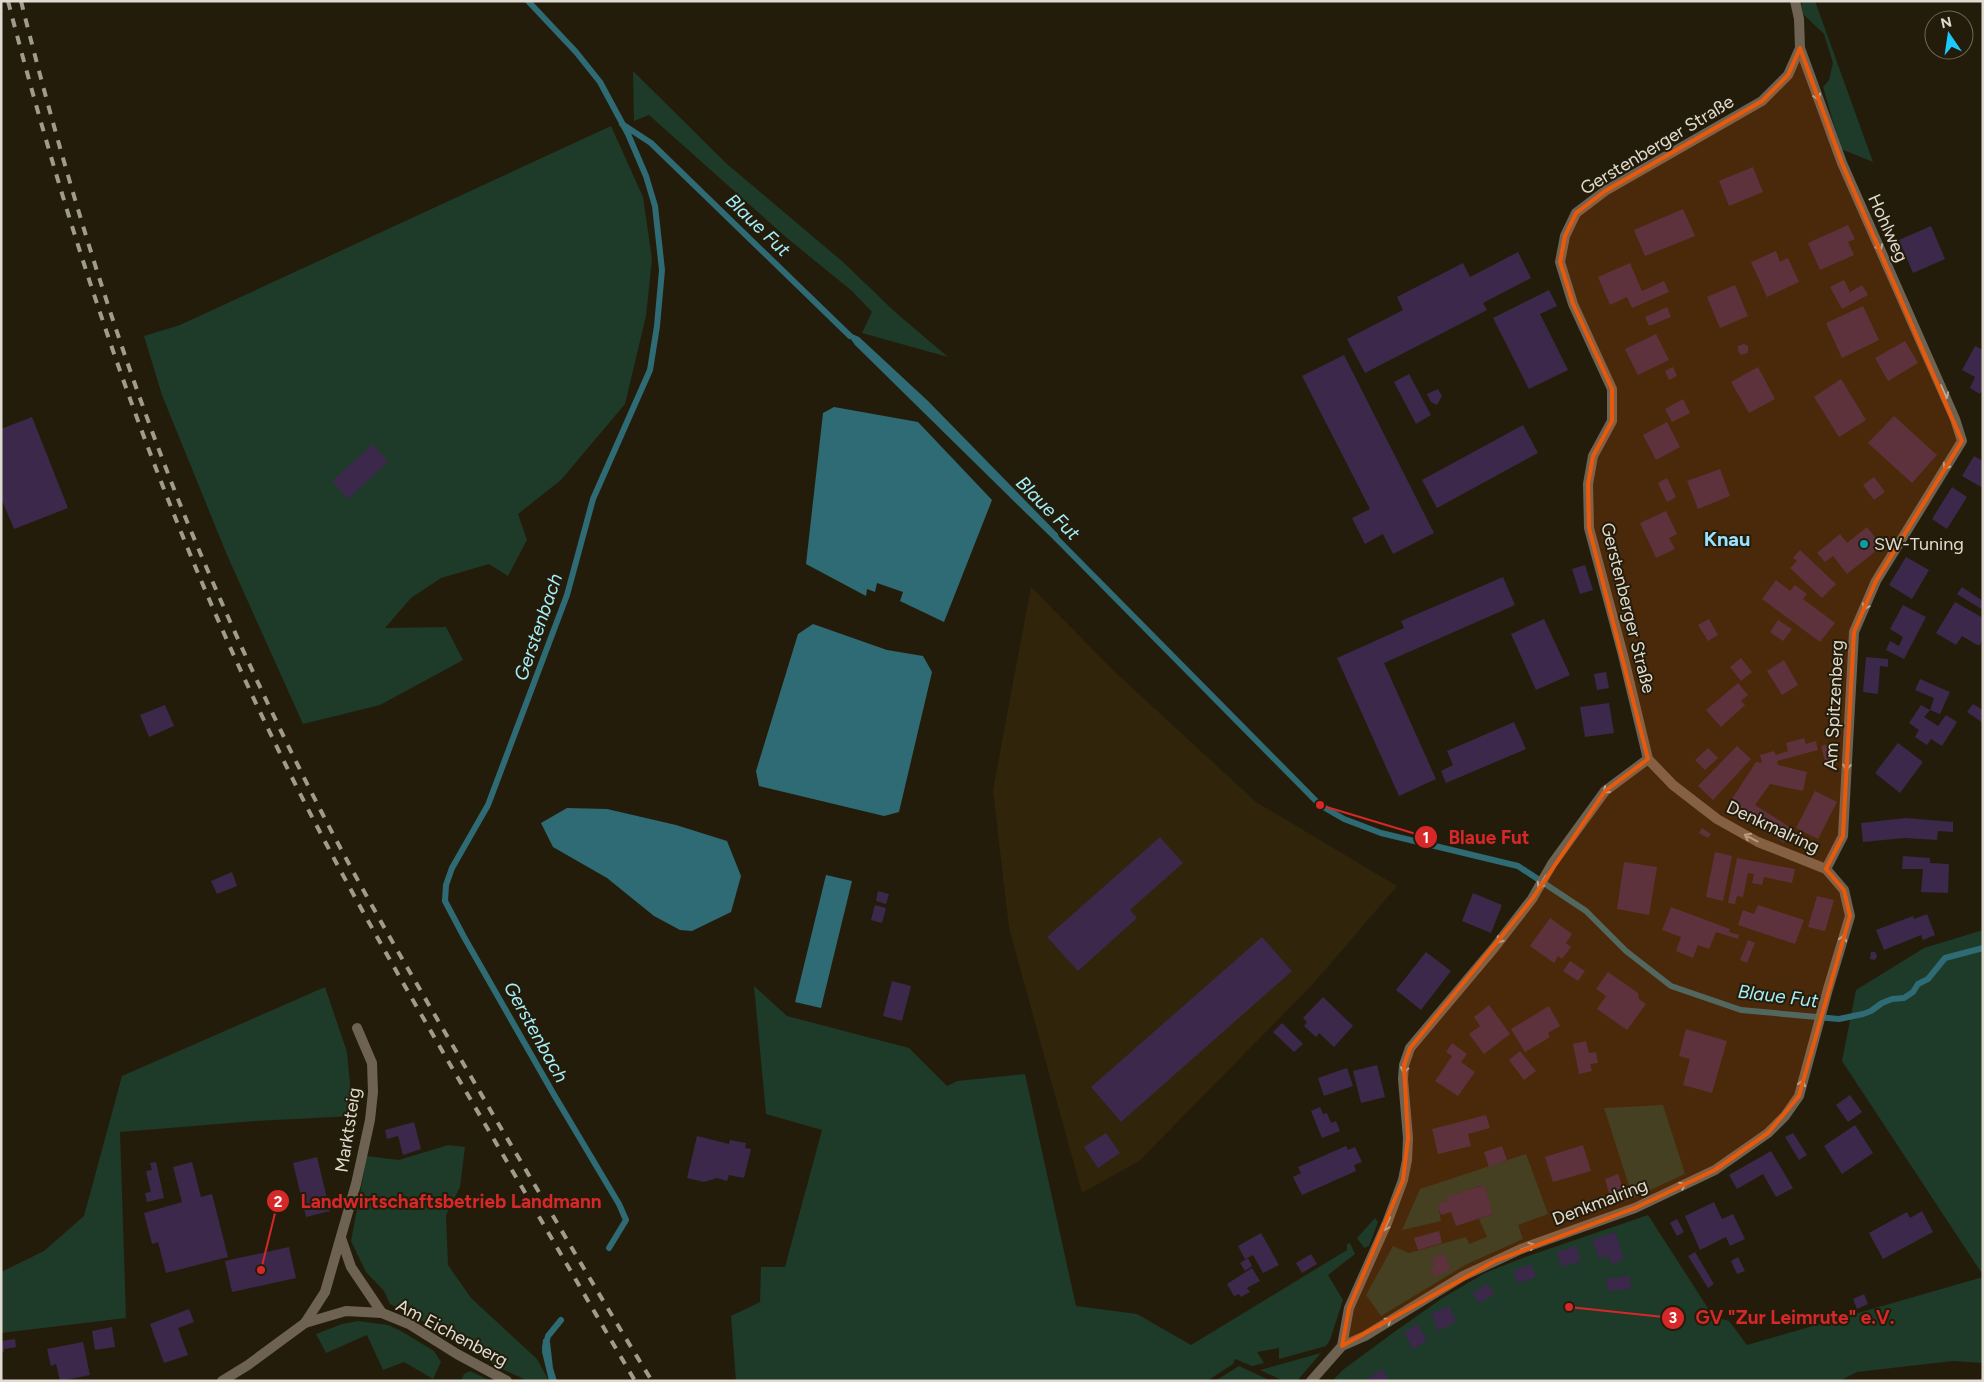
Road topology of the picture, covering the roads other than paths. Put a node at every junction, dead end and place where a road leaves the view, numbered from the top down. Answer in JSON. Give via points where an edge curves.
{"nodes":[{"id":1,"x":1795,"y":1,"type":"edge"},
{"id":2,"x":1800,"y":48,"type":"junction"},
{"id":3,"x":1956,"y":419,"type":"joint"},
{"id":4,"x":1648,"y":759,"type":"junction"},
{"id":5,"x":1826,"y":869,"type":"junction"},
{"id":6,"x":357,"y":1028,"type":"dead end"},
{"id":7,"x":340,"y":1238,"type":"junction"},
{"id":8,"x":382,"y":1313,"type":"junction"},
{"id":9,"x":305,"y":1322,"type":"junction"},
{"id":10,"x":1342,"y":1346,"type":"junction"},
{"id":11,"x":222,"y":1381,"type":"edge"},
{"id":12,"x":507,"y":1381,"type":"edge"},
{"id":13,"x":1312,"y":1381,"type":"edge"}],
"edges":[{"from":1,"to":2,"type":"street","name":"Gerstenberger Straße"},
{"from":2,"to":3,"type":"street","name":"Hohlweg","one_way":true,"via":[[1842,163]]},
{"from":2,"to":4,"type":"street","name":"Gerstenberger Straße","via":[[1788,75],[1762,101],[1605,191],[1576,213],[1564,236],[1560,262],[1573,304],[1612,390],[1612,421],[1593,456],[1588,484],[1589,528]]},
{"from":3,"to":5,"type":"street","name":"Am Spitzenberg","one_way":true,"via":[[1962,441],[1876,581],[1854,632],[1843,836]]},
{"from":5,"to":4,"type":"street","name":"Denkmalring","one_way":true,"via":[[1758,842],[1717,820],[1673,785]]},
{"from":4,"to":10,"type":"street","one_way":true,"via":[[1605,791],[1552,864],[1532,899],[1410,1048],[1403,1079],[1408,1138],[1404,1180],[1349,1308]]},
{"from":10,"to":5,"type":"street","name":"Denkmalring","one_way":true,"via":[[1365,1336],[1487,1264],[1636,1208],[1715,1170],[1785,1116],[1799,1096],[1850,916],[1844,890]]},
{"from":6,"to":7,"type":"street","name":"Marktsteig","via":[[372,1063],[373,1092],[356,1184]]},
{"from":7,"to":8,"type":"street","via":[[351,1267]]},
{"from":7,"to":9,"type":"street","name":"Marktsteig","via":[[325,1292]]},
{"from":8,"to":9,"type":"street","name":"Am Eichenberg","via":[[346,1310]]},
{"from":8,"to":12,"type":"street","name":"Am Eichenberg","via":[[409,1324]]},
{"from":9,"to":11,"type":"street","name":"Am Eichenberg"},
{"from":10,"to":13,"type":"street","name":"Denkmalring"}]}
